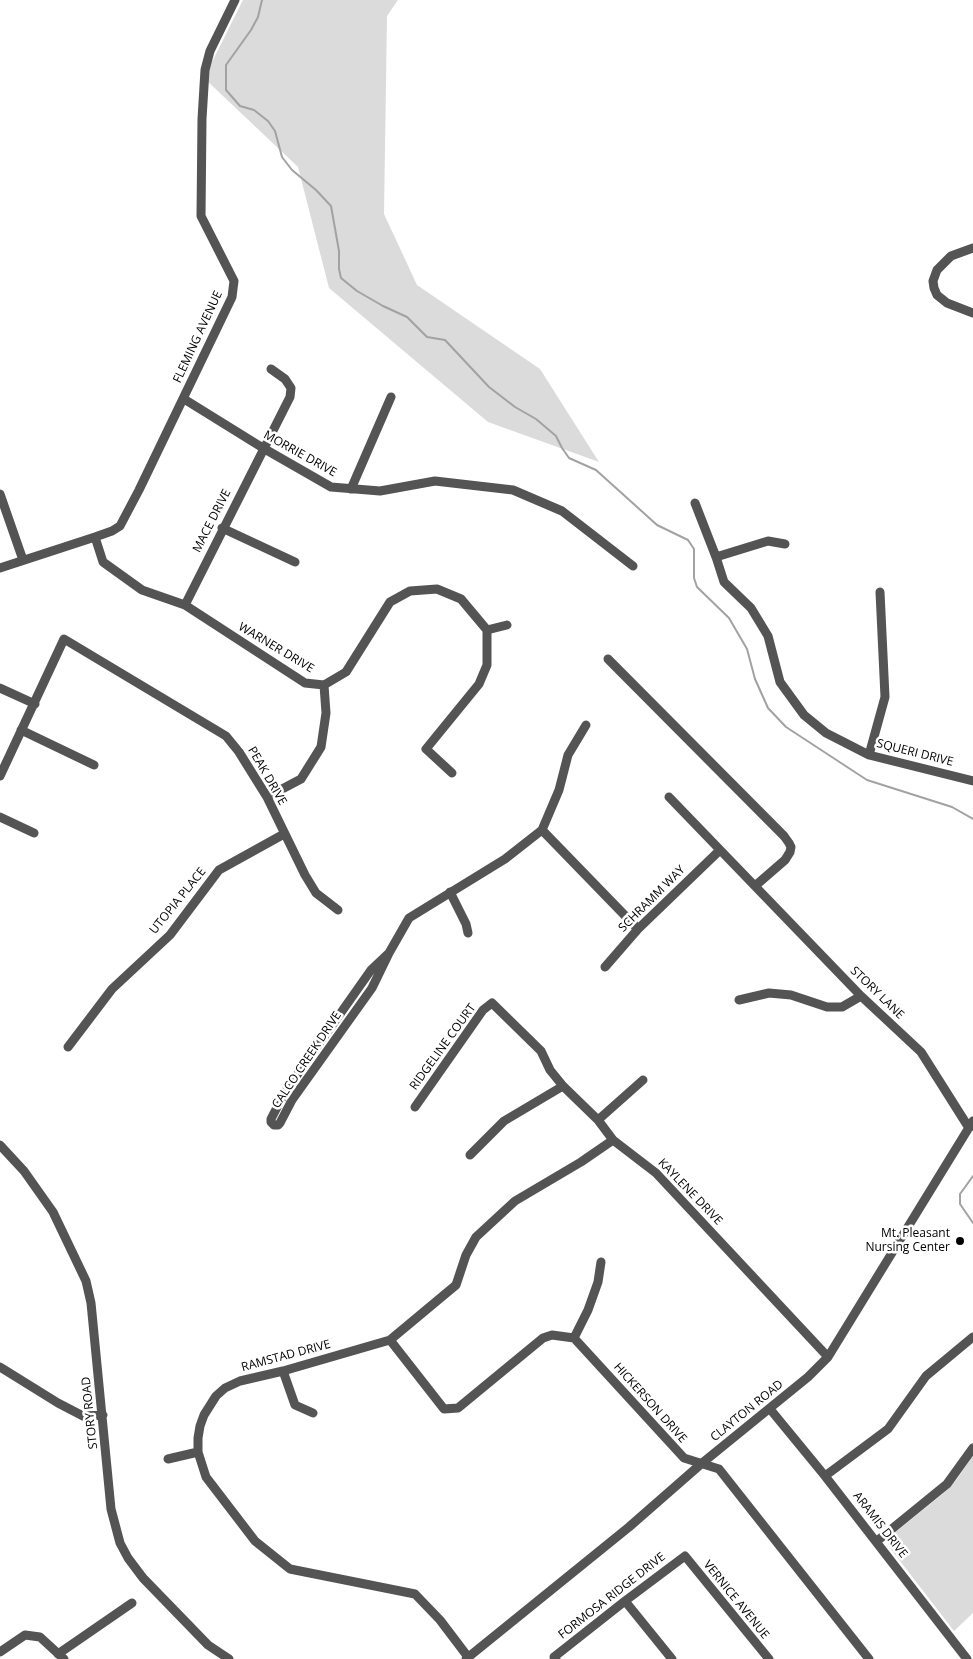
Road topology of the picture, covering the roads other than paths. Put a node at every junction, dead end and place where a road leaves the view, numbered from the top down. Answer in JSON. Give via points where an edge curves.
{"nodes":[{"id":1,"x":235,"y":0,"type":"edge"},
{"id":2,"x":973,"y":248,"type":"edge"},
{"id":3,"x":973,"y":313,"type":"edge"},
{"id":4,"x":271,"y":369,"type":"dead end"},
{"id":5,"x":391,"y":397,"type":"dead end"},
{"id":6,"x":184,"y":399,"type":"junction"},
{"id":7,"x":263,"y":448,"type":"junction"},
{"id":8,"x":351,"y":489,"type":"junction"},
{"id":9,"x":0,"y":494,"type":"edge"},
{"id":10,"x":695,"y":503,"type":"dead end"},
{"id":11,"x":222,"y":528,"type":"junction"},
{"id":12,"x":95,"y":537,"type":"junction"},
{"id":13,"x":785,"y":544,"type":"dead end"},
{"id":14,"x":716,"y":557,"type":"junction"},
{"id":15,"x":23,"y":560,"type":"junction"},
{"id":16,"x":295,"y":562,"type":"dead end"},
{"id":17,"x":633,"y":566,"type":"dead end"},
{"id":18,"x":0,"y":568,"type":"edge"},
{"id":19,"x":880,"y":592,"type":"dead end"},
{"id":20,"x":185,"y":605,"type":"junction"},
{"id":21,"x":507,"y":625,"type":"dead end"},
{"id":22,"x":487,"y":630,"type":"junction"},
{"id":23,"x":608,"y":659,"type":"dead end"},
{"id":24,"x":324,"y":685,"type":"junction"},
{"id":25,"x":0,"y":688,"type":"edge"},
{"id":26,"x":35,"y":704,"type":"junction"},
{"id":27,"x":586,"y":725,"type":"dead end"},
{"id":28,"x":21,"y":730,"type":"junction"},
{"id":29,"x":869,"y":754,"type":"junction"},
{"id":30,"x":94,"y":765,"type":"dead end"},
{"id":31,"x":452,"y":773,"type":"dead end"},
{"id":32,"x":0,"y":776,"type":"edge"},
{"id":33,"x":973,"y":781,"type":"edge"},
{"id":34,"x":267,"y":797,"type":"junction"},
{"id":35,"x":669,"y":797,"type":"dead end"},
{"id":36,"x":0,"y":817,"type":"edge"},
{"id":37,"x":542,"y":830,"type":"junction"},
{"id":38,"x":34,"y":833,"type":"dead end"},
{"id":39,"x":284,"y":834,"type":"junction"},
{"id":40,"x":720,"y":850,"type":"junction"},
{"id":41,"x":755,"y":886,"type":"junction"},
{"id":42,"x":450,"y":892,"type":"junction"},
{"id":43,"x":338,"y":910,"type":"dead end"},
{"id":44,"x":638,"y":928,"type":"junction"},
{"id":45,"x":468,"y":933,"type":"dead end"},
{"id":46,"x":389,"y":952,"type":"junction"},
{"id":47,"x":605,"y":968,"type":"dead end"},
{"id":48,"x":861,"y":996,"type":"junction"},
{"id":49,"x":739,"y":1000,"type":"dead end"},
{"id":50,"x":492,"y":1003,"type":"joint"},
{"id":51,"x":68,"y":1047,"type":"dead end"},
{"id":52,"x":643,"y":1080,"type":"dead end"},
{"id":53,"x":563,"y":1086,"type":"junction"},
{"id":54,"x":415,"y":1107,"type":"dead end"},
{"id":55,"x":598,"y":1120,"type":"junction"},
{"id":56,"x":971,"y":1125,"type":"edge"},
{"id":57,"x":613,"y":1140,"type":"junction"},
{"id":58,"x":0,"y":1145,"type":"edge"},
{"id":59,"x":470,"y":1155,"type":"dead end"},
{"id":60,"x":601,"y":1262,"type":"dead end"},
{"id":61,"x":973,"y":1337,"type":"edge"},
{"id":62,"x":574,"y":1338,"type":"junction"},
{"id":63,"x":390,"y":1340,"type":"junction"},
{"id":64,"x":828,"y":1357,"type":"junction"},
{"id":65,"x":0,"y":1367,"type":"edge"},
{"id":66,"x":284,"y":1371,"type":"junction"},
{"id":67,"x":770,"y":1409,"type":"junction"},
{"id":68,"x":313,"y":1413,"type":"dead end"},
{"id":69,"x":102,"y":1415,"type":"junction"},
{"id":70,"x":973,"y":1448,"type":"edge"},
{"id":71,"x":198,"y":1452,"type":"junction"},
{"id":72,"x":168,"y":1459,"type":"dead end"},
{"id":73,"x":701,"y":1464,"type":"junction"},
{"id":74,"x":825,"y":1476,"type":"junction"},
{"id":75,"x":877,"y":1541,"type":"junction"},
{"id":76,"x":685,"y":1556,"type":"joint"},
{"id":77,"x":625,"y":1601,"type":"junction"},
{"id":78,"x":132,"y":1603,"type":"dead end"},
{"id":79,"x":0,"y":1652,"type":"edge"},
{"id":80,"x":61,"y":1656,"type":"edge"},
{"id":81,"x":467,"y":1658,"type":"edge"},
{"id":82,"x":555,"y":1658,"type":"edge"},
{"id":83,"x":229,"y":1659,"type":"edge"},
{"id":84,"x":672,"y":1659,"type":"edge"},
{"id":85,"x":768,"y":1659,"type":"edge"},
{"id":86,"x":869,"y":1659,"type":"edge"},
{"id":87,"x":967,"y":1659,"type":"edge"}],
"edges":[{"from":1,"to":6,"type":"street","name":"FLEMING AVENUE","via":[[210,51],[205,70],[201,216],[234,281],[232,297]]},
{"from":2,"to":3,"type":"street","via":[[951,256],[937,270],[933,281],[937,294],[948,303]]},
{"from":4,"to":7,"type":"street","name":"MACE DRIVE","via":[[291,388],[290,397]]},
{"from":5,"to":8,"type":"street"},
{"from":6,"to":7,"type":"street","name":"MORRIE DRIVE"},
{"from":6,"to":12,"type":"street","name":"FLEMING AVENUE","via":[[120,526]]},
{"from":7,"to":8,"type":"street","name":"MORRIE DRIVE","via":[[331,486]]},
{"from":7,"to":11,"type":"street","name":"MACE DRIVE"},
{"from":8,"to":17,"type":"street","name":"MORRIE DRIVE","via":[[380,491],[435,481],[513,490],[562,511]]},
{"from":9,"to":15,"type":"street"},
{"from":10,"to":14,"type":"street","name":"SQUERI DRIVE"},
{"from":11,"to":16,"type":"street"},
{"from":11,"to":20,"type":"street","name":"MACE DRIVE"},
{"from":12,"to":15,"type":"street","name":"FLEMING AVENUE"},
{"from":12,"to":20,"type":"street","name":"WARNER DRIVE","via":[[103,562],[142,590]]},
{"from":13,"to":14,"type":"street","via":[[768,541]]},
{"from":14,"to":29,"type":"street","name":"SQUERI DRIVE","via":[[724,582],[751,608],[768,636],[780,682],[804,716],[826,733]]},
{"from":15,"to":18,"type":"street","name":"FLEMING AVENUE"},
{"from":19,"to":29,"type":"street","via":[[885,697]]},
{"from":20,"to":24,"type":"street","name":"WARNER DRIVE","via":[[306,683]]},
{"from":21,"to":22,"type":"street"},
{"from":22,"to":24,"type":"street","name":"WARNER DRIVE","via":[[460,599],[437,590],[410,592],[390,602],[346,672]]},
{"from":22,"to":31,"type":"street","via":[[487,665],[479,684],[426,749]]},
{"from":23,"to":41,"type":"street","via":[[789,843],[790,852],[785,860]]},
{"from":24,"to":34,"type":"street","via":[[326,713],[321,748],[301,779]]},
{"from":25,"to":26,"type":"street"},
{"from":26,"to":28,"type":"street"},
{"from":26,"to":34,"type":"street","name":"PEAK DRIVE","via":[[64,639],[226,736]]},
{"from":27,"to":37,"type":"street","name":"CALCO CREEK DRIVE","via":[[568,755],[559,790]]},
{"from":28,"to":30,"type":"street"},
{"from":28,"to":32,"type":"street"},
{"from":29,"to":33,"type":"street","name":"SQUERI DRIVE"},
{"from":34,"to":39,"type":"street","name":"PEAK DRIVE"},
{"from":35,"to":40,"type":"street","name":"STORY LANE"},
{"from":36,"to":38,"type":"street"},
{"from":37,"to":42,"type":"street","name":"CALCO CREEK DRIVE","via":[[505,859]]},
{"from":37,"to":44,"type":"street"},
{"from":39,"to":43,"type":"street","name":"PEAK DRIVE","via":[[316,894]]},
{"from":39,"to":51,"type":"street","name":"UTOPIA PLACE","via":[[219,870],[170,935],[112,989]]},
{"from":40,"to":41,"type":"street","name":"STORY LANE"},
{"from":40,"to":44,"type":"street","name":"SCHRAMM WAY"},
{"from":41,"to":48,"type":"street","name":"STORY LANE"},
{"from":42,"to":45,"type":"street"},
{"from":42,"to":46,"type":"street","name":"CALCO CREEK DRIVE","via":[[408,918]]},
{"from":44,"to":47,"type":"street","name":"SCHRAMM WAY"},
{"from":46,"to":46,"type":"street","name":"CALCO CREEK DRIVE","via":[[371,970],[285,1092],[271,1119],[274,1125],[280,1124],[292,1100],[372,988]]},
{"from":48,"to":49,"type":"street","via":[[842,1007],[827,1007],[791,995],[769,993]]},
{"from":48,"to":56,"type":"street","name":"STORY LANE","via":[[921,1052]]},
{"from":50,"to":53,"type":"street","name":"KAYLENE DRIVE","via":[[541,1051]]},
{"from":50,"to":54,"type":"street","name":"RIDGELINE COURT","via":[[483,1010]]},
{"from":52,"to":55,"type":"street"},
{"from":53,"to":55,"type":"street","name":"KAYLENE DRIVE"},
{"from":53,"to":59,"type":"street","via":[[504,1121]]},
{"from":55,"to":57,"type":"street","name":"KAYLENE DRIVE"},
{"from":56,"to":64,"type":"street","name":"CLAYTON ROAD"},
{"from":57,"to":63,"type":"street","name":"RAMSTAD DRIVE","via":[[515,1201],[476,1237],[456,1286]]},
{"from":57,"to":64,"type":"street","name":"KAYLENE DRIVE","via":[[656,1173]]},
{"from":58,"to":69,"type":"street","name":"STORY ROAD","via":[[24,1171],[53,1212],[86,1281]]},
{"from":60,"to":62,"type":"street","via":[[598,1282]]},
{"from":61,"to":74,"type":"street","via":[[926,1376],[888,1429]]},
{"from":62,"to":63,"type":"street","via":[[543,1338],[458,1408],[444,1409]]},
{"from":62,"to":73,"type":"street","name":"HICKERSON DRIVE","via":[[684,1458]]},
{"from":63,"to":66,"type":"street","name":"RAMSTAD DRIVE"},
{"from":64,"to":67,"type":"street","name":"CLAYTON ROAD"},
{"from":65,"to":69,"type":"street","via":[[83,1416]]},
{"from":66,"to":68,"type":"street","via":[[295,1405]]},
{"from":66,"to":71,"type":"street","name":"RAMSTAD DRIVE","via":[[240,1381],[216,1396],[200,1426]]},
{"from":67,"to":73,"type":"street","name":"CLAYTON ROAD"},
{"from":67,"to":74,"type":"street","name":"ARAMIS DRIVE"},
{"from":69,"to":83,"type":"street","name":"STORY ROAD","via":[[111,1509],[120,1543],[143,1578],[208,1645]]},
{"from":70,"to":75,"type":"street","via":[[947,1484]]},
{"from":71,"to":72,"type":"street"},
{"from":71,"to":81,"type":"street","name":"RAMSTAD DRIVE","via":[[206,1477],[255,1541],[290,1569],[415,1594],[440,1620]]},
{"from":73,"to":81,"type":"street","name":"CLAYTON ROAD","via":[[629,1527]]},
{"from":73,"to":86,"type":"street","name":"HICKERSON DRIVE","via":[[719,1469]]},
{"from":74,"to":75,"type":"street","name":"ARAMIS DRIVE"},
{"from":75,"to":87,"type":"street","name":"ARAMIS DRIVE"},
{"from":76,"to":77,"type":"street","name":"FORMOSA RIDGE DRIVE"},
{"from":76,"to":85,"type":"street","name":"VERNICE AVENUE"},
{"from":77,"to":82,"type":"street","name":"FORMOSA RIDGE DRIVE"},
{"from":77,"to":84,"type":"street"},
{"from":78,"to":80,"type":"street"},
{"from":79,"to":80,"type":"street","via":[[25,1635],[40,1637]]}]}
